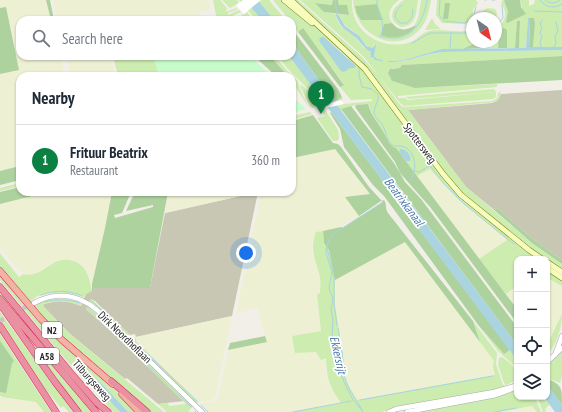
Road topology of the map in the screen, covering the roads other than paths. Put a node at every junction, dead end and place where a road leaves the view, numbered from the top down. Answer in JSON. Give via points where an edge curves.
{"nodes":[{"id":1,"x":284,"y":0,"type":"edge"},
{"id":2,"x":291,"y":0,"type":"edge"},
{"id":3,"x":320,"y":27,"type":"junction"},
{"id":4,"x":529,"y":250,"type":"junction"},
{"id":5,"x":534,"y":256,"type":"edge"},
{"id":6,"x":538,"y":256,"type":"edge"},
{"id":7,"x":550,"y":264,"type":"edge"},
{"id":8,"x":550,"y":270,"type":"edge"},
{"id":9,"x":0,"y":271,"type":"edge"},
{"id":10,"x":562,"y":272,"type":"edge"},
{"id":11,"x":562,"y":278,"type":"edge"},
{"id":12,"x":0,"y":287,"type":"edge"},
{"id":13,"x":0,"y":299,"type":"edge"},
{"id":14,"x":34,"y":302,"type":"tunnel mouth"},
{"id":15,"x":0,"y":304,"type":"edge"},
{"id":16,"x":0,"y":326,"type":"edge"},
{"id":17,"x":562,"y":336,"type":"edge"},
{"id":18,"x":562,"y":348,"type":"edge"},
{"id":19,"x":554,"y":355,"type":"junction"},
{"id":20,"x":550,"y":359,"type":"edge"},
{"id":21,"x":111,"y":381,"type":"junction"},
{"id":22,"x":514,"y":386,"type":"edge"},
{"id":23,"x":514,"y":387,"type":"edge"},
{"id":24,"x":47,"y":398,"type":"junction"},
{"id":25,"x":56,"y":412,"type":"edge"},
{"id":26,"x":61,"y":412,"type":"edge"},
{"id":27,"x":78,"y":412,"type":"edge"},
{"id":28,"x":96,"y":412,"type":"edge"},
{"id":29,"x":107,"y":412,"type":"edge"},
{"id":30,"x":139,"y":412,"type":"edge"},
{"id":31,"x":147,"y":412,"type":"edge"},
{"id":32,"x":202,"y":412,"type":"edge"},
{"id":33,"x":389,"y":412,"type":"edge"},
{"id":34,"x":407,"y":412,"type":"edge"}],
"edges":[{"from":1,"to":3,"type":"main road","name":"Spottersweg"},
{"from":2,"to":3,"type":"main road","name":"Spottersweg"},
{"from":3,"to":4,"type":"main road","name":"Spottersweg","via":[[365,69],[454,188]]},
{"from":4,"to":5,"type":"main road","name":"Spottersweg"},
{"from":4,"to":6,"type":"main road","name":"Spottersweg"},
{"from":7,"to":10,"type":"main road"},
{"from":8,"to":11,"type":"main road"},
{"from":9,"to":21,"type":"highway","name":"Tilburgseweg","number":"N2","via":[[56,335]]},
{"from":12,"to":29,"type":"highway","name":"Tilburgseweg"},
{"from":13,"to":28,"type":"highway","name":"Tilburgseweg","number":"A58"},
{"from":14,"to":32,"type":"street","name":"Dirk Noordhoflaan","via":[[50,296],[63,295],[86,302],[98,310]]},
{"from":15,"to":27,"type":"highway"},
{"from":16,"to":24,"type":"highway"},
{"from":17,"to":19,"type":"street"},
{"from":18,"to":19,"type":"street"},
{"from":19,"to":20,"type":"street"},
{"from":21,"to":30,"type":"highway","number":"N2"},
{"from":21,"to":31,"type":"highway"},
{"from":22,"to":33,"type":"street","via":[[494,392]]},
{"from":23,"to":34,"type":"street","via":[[496,396]]},
{"from":24,"to":25,"type":"highway"},
{"from":24,"to":26,"type":"highway"}]}
